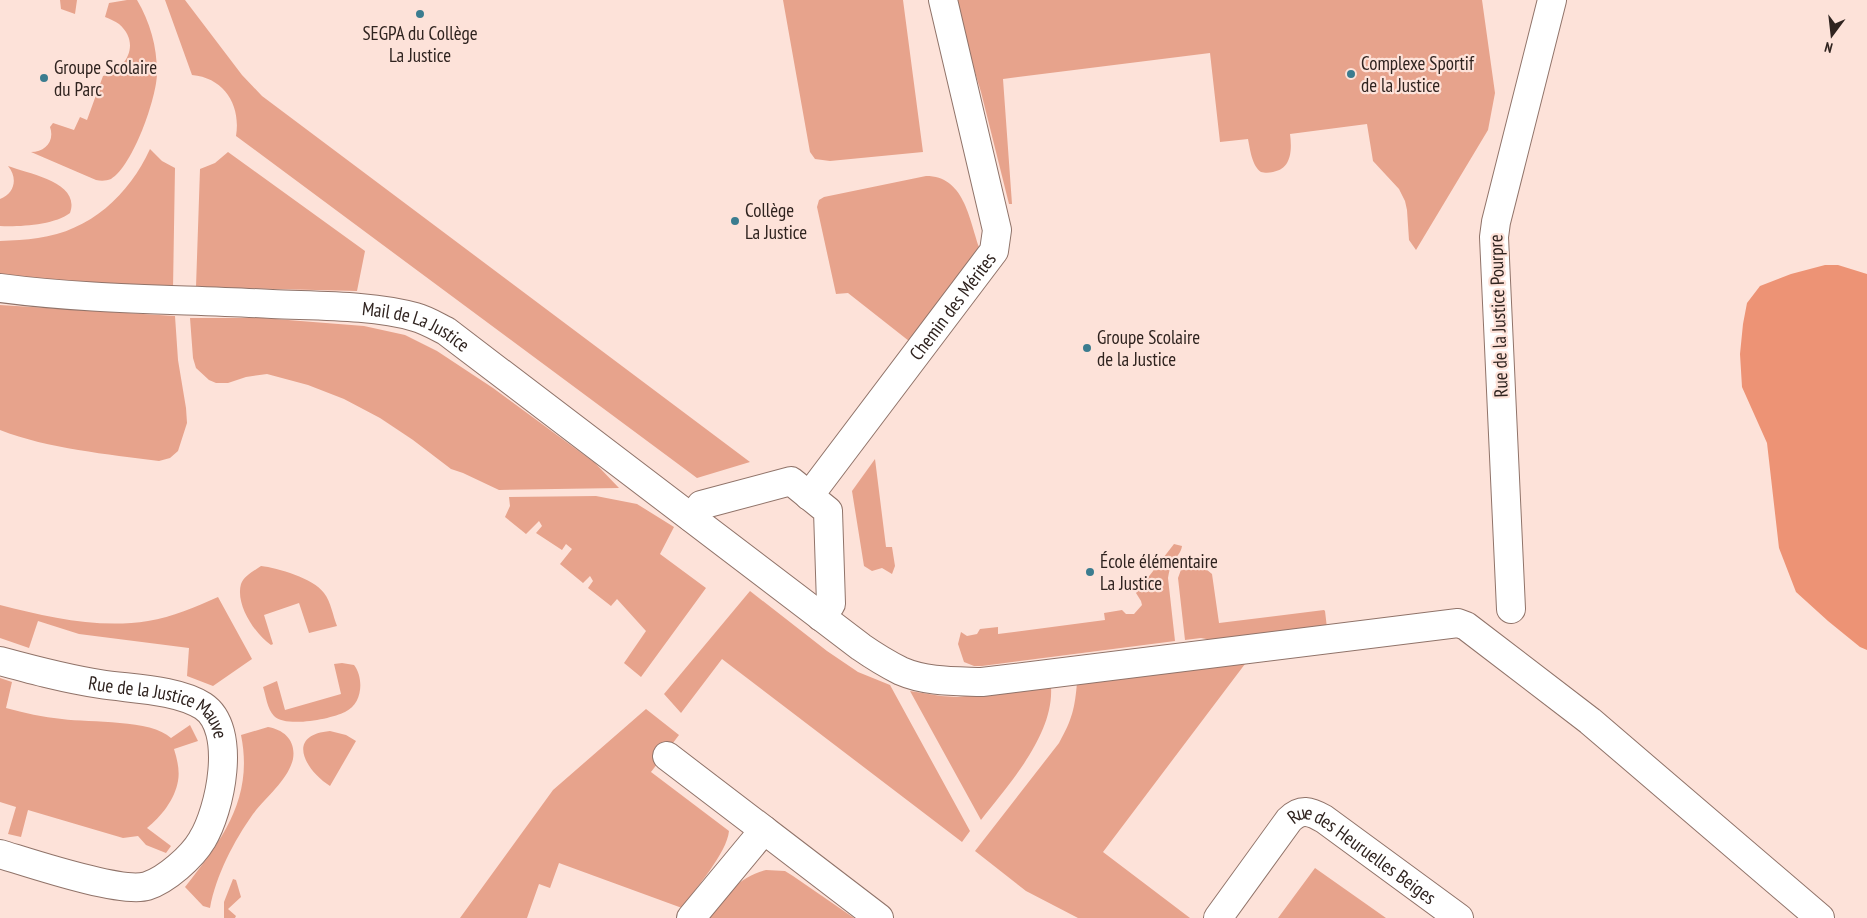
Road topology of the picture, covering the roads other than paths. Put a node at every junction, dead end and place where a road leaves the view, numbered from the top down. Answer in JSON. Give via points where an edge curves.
{"nodes":[{"id":1,"x":943,"y":0,"type":"edge"},
{"id":2,"x":1552,"y":0,"type":"edge"},
{"id":3,"x":0,"y":288,"type":"edge"},
{"id":4,"x":809,"y":496,"type":"junction"},
{"id":5,"x":692,"y":518,"type":"junction"},
{"id":6,"x":1510,"y":609,"type":"dead end"},
{"id":7,"x":821,"y":617,"type":"junction"},
{"id":8,"x":0,"y":661,"type":"edge"},
{"id":9,"x":667,"y":756,"type":"dead end"},
{"id":10,"x":764,"y":830,"type":"junction"},
{"id":11,"x":0,"y":854,"type":"edge"},
{"id":12,"x":691,"y":918,"type":"edge"},
{"id":13,"x":879,"y":918,"type":"edge"},
{"id":14,"x":1218,"y":918,"type":"edge"},
{"id":15,"x":1459,"y":918,"type":"edge"},
{"id":16,"x":1820,"y":918,"type":"edge"}],
"edges":[{"from":1,"to":4,"type":"street","name":"Chemin des Mérites","via":[[997,230],[994,251]]},
{"from":2,"to":6,"type":"street","name":"Rue de la Justice Pourpre","via":[[1494,237]]},
{"from":3,"to":5,"type":"street","name":"Mail de La Justice","via":[[83,296],[337,307],[415,316],[446,331]]},
{"from":4,"to":5,"type":"street","via":[[791,481],[701,505]]},
{"from":4,"to":7,"type":"street","via":[[828,511],[831,604]]},
{"from":5,"to":7,"type":"street","name":"Mail de La Justice"},
{"from":7,"to":16,"type":"street","name":"Mail de La Justice","via":[[861,647],[903,672],[936,680],[982,682],[1458,623],[1590,721]]},
{"from":8,"to":11,"type":"street","name":"Rue de la Justice Mauve","via":[[90,682],[192,700],[213,715],[220,731],[222,759],[218,803],[202,841],[186,859],[155,883],[138,888],[124,887]]},
{"from":9,"to":10,"type":"street"},
{"from":10,"to":12,"type":"street"},
{"from":10,"to":13,"type":"street"},
{"from":14,"to":15,"type":"street","name":"Rue des Heuruelles Beiges","via":[[1289,820],[1296,813],[1305,812],[1324,819]]}]}
